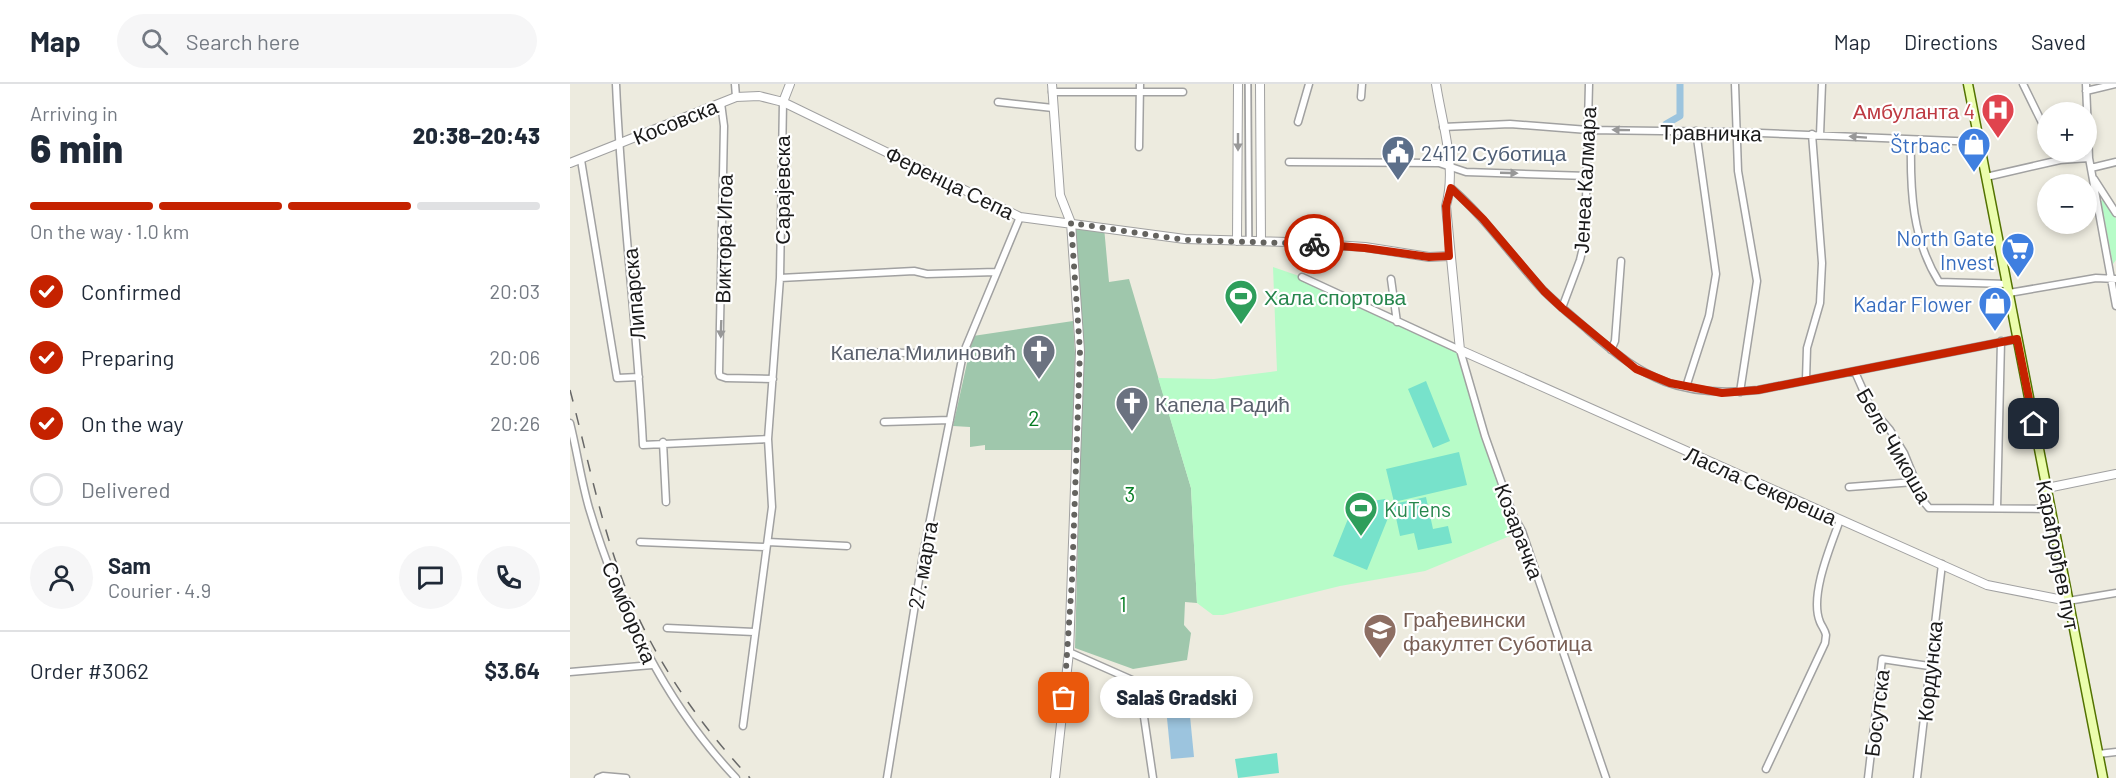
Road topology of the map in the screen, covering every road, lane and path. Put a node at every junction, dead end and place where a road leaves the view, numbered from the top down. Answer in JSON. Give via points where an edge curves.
{"nodes":[{"id":1,"x":616,"y":84,"type":"edge"},
{"id":2,"x":735,"y":84,"type":"edge"},
{"id":3,"x":790,"y":84,"type":"edge"},
{"id":4,"x":1084,"y":84,"type":"edge"},
{"id":5,"x":1140,"y":84,"type":"edge"},
{"id":6,"x":1238,"y":84,"type":"edge"},
{"id":7,"x":1248,"y":84,"type":"edge"},
{"id":8,"x":1260,"y":84,"type":"edge"},
{"id":9,"x":1309,"y":84,"type":"edge"},
{"id":10,"x":1362,"y":84,"type":"edge"},
{"id":11,"x":1436,"y":84,"type":"edge"},
{"id":12,"x":1589,"y":84,"type":"edge"},
{"id":13,"x":1736,"y":84,"type":"edge"},
{"id":14,"x":1822,"y":84,"type":"edge"},
{"id":15,"x":1968,"y":84,"type":"edge"},
{"id":16,"x":2023,"y":84,"type":"edge"},
{"id":17,"x":2116,"y":84,"type":"edge"},
{"id":18,"x":1052,"y":88,"type":"edge"},
{"id":19,"x":2086,"y":88,"type":"edge"},
{"id":20,"x":1084,"y":92,"type":"junction"},
{"id":21,"x":1140,"y":92,"type":"junction"},
{"id":22,"x":1183,"y":92,"type":"dead end"},
{"id":23,"x":736,"y":97,"type":"junction"},
{"id":24,"x":1361,"y":97,"type":"dead end"},
{"id":25,"x":783,"y":102,"type":"junction"},
{"id":26,"x":998,"y":102,"type":"dead end"},
{"id":27,"x":721,"y":103,"type":"junction"},
{"id":28,"x":1053,"y":108,"type":"junction"},
{"id":29,"x":2037,"y":113,"type":"edge"},
{"id":30,"x":1298,"y":122,"type":"dead end"},
{"id":31,"x":1443,"y":127,"type":"junction"},
{"id":32,"x":1587,"y":130,"type":"junction"},
{"id":33,"x":1696,"y":131,"type":"junction"},
{"id":34,"x":1735,"y":132,"type":"junction"},
{"id":35,"x":1812,"y":134,"type":"junction"},
{"id":36,"x":1820,"y":135,"type":"junction"},
{"id":37,"x":1911,"y":140,"type":"junction"},
{"id":38,"x":1979,"y":142,"type":"junction"},
{"id":39,"x":617,"y":144,"type":"junction"},
{"id":40,"x":1139,"y":147,"type":"dead end"},
{"id":41,"x":580,"y":160,"type":"junction"},
{"id":42,"x":1289,"y":162,"type":"dead end"},
{"id":43,"x":2051,"y":162,"type":"edge"},
{"id":44,"x":2090,"y":162,"type":"edge"},
{"id":45,"x":2116,"y":162,"type":"edge"},
{"id":46,"x":570,"y":163,"type":"edge"},
{"id":47,"x":1451,"y":167,"type":"junction"},
{"id":48,"x":2091,"y":168,"type":"junction"},
{"id":49,"x":2092,"y":174,"type":"edge"},
{"id":50,"x":1588,"y":176,"type":"junction"},
{"id":51,"x":1986,"y":177,"type":"junction"},
{"id":52,"x":2097,"y":184,"type":"edge"},
{"id":53,"x":1451,"y":188,"type":"junction"},
{"id":54,"x":2097,"y":201,"type":"edge"},
{"id":55,"x":2116,"y":213,"type":"edge"},
{"id":56,"x":1020,"y":217,"type":"junction"},
{"id":57,"x":1071,"y":223,"type":"junction"},
{"id":58,"x":1237,"y":241,"type":"junction"},
{"id":59,"x":1249,"y":241,"type":"junction"},
{"id":60,"x":1261,"y":241,"type":"junction"},
{"id":61,"x":1449,"y":256,"type":"junction"},
{"id":62,"x":1621,"y":261,"type":"dead end"},
{"id":63,"x":996,"y":272,"type":"junction"},
{"id":64,"x":1302,"y":277,"type":"dead end"},
{"id":65,"x":780,"y":278,"type":"junction"},
{"id":66,"x":1390,"y":279,"type":"dead end"},
{"id":67,"x":2113,"y":279,"type":"edge"},
{"id":68,"x":2008,"y":288,"type":"junction"},
{"id":69,"x":2116,"y":306,"type":"edge"},
{"id":70,"x":1562,"y":308,"type":"junction"},
{"id":71,"x":1397,"y":322,"type":"junction"},
{"id":72,"x":2017,"y":339,"type":"junction"},
{"id":73,"x":2001,"y":341,"type":"junction"},
{"id":74,"x":1460,"y":350,"type":"junction"},
{"id":75,"x":1611,"y":350,"type":"junction"},
{"id":76,"x":855,"y":351,"type":"dead end"},
{"id":77,"x":963,"y":354,"type":"junction"},
{"id":78,"x":1855,"y":372,"type":"junction"},
{"id":79,"x":639,"y":377,"type":"junction"},
{"id":80,"x":773,"y":379,"type":"junction"},
{"id":81,"x":1806,"y":380,"type":"junction"},
{"id":82,"x":1686,"y":387,"type":"junction"},
{"id":83,"x":1740,"y":392,"type":"junction"},
{"id":84,"x":950,"y":420,"type":"junction"},
{"id":85,"x":884,"y":422,"type":"dead end"},
{"id":86,"x":570,"y":423,"type":"edge"},
{"id":87,"x":768,"y":439,"type":"junction"},
{"id":88,"x":663,"y":442,"type":"junction"},
{"id":89,"x":2116,"y":474,"type":"edge"},
{"id":90,"x":1914,"y":482,"type":"junction"},
{"id":91,"x":1849,"y":487,"type":"dead end"},
{"id":92,"x":2047,"y":488,"type":"junction"},
{"id":93,"x":666,"y":502,"type":"dead end"},
{"id":94,"x":1997,"y":508,"type":"junction"},
{"id":95,"x":2050,"y":509,"type":"junction"},
{"id":96,"x":1840,"y":520,"type":"junction"},
{"id":97,"x":640,"y":542,"type":"dead end"},
{"id":98,"x":767,"y":544,"type":"junction"},
{"id":99,"x":847,"y":546,"type":"dead end"},
{"id":100,"x":1942,"y":564,"type":"junction"},
{"id":101,"x":2116,"y":593,"type":"edge"},
{"id":102,"x":2068,"y":601,"type":"junction"},
{"id":103,"x":667,"y":628,"type":"dead end"},
{"id":104,"x":754,"y":632,"type":"junction"},
{"id":105,"x":1069,"y":652,"type":"junction"},
{"id":106,"x":652,"y":665,"type":"junction"},
{"id":107,"x":1929,"y":666,"type":"junction"},
{"id":108,"x":570,"y":672,"type":"edge"},
{"id":109,"x":743,"y":726,"type":"dead end"},
{"id":110,"x":2116,"y":752,"type":"edge"},
{"id":111,"x":2098,"y":754,"type":"junction"},
{"id":112,"x":1766,"y":769,"type":"dead end"},
{"id":113,"x":598,"y":778,"type":"edge"},
{"id":114,"x":627,"y":778,"type":"edge"},
{"id":115,"x":736,"y":778,"type":"edge"},
{"id":116,"x":887,"y":778,"type":"edge"},
{"id":117,"x":1055,"y":778,"type":"edge"},
{"id":118,"x":1153,"y":778,"type":"edge"},
{"id":119,"x":1606,"y":778,"type":"edge"},
{"id":120,"x":1868,"y":778,"type":"edge"},
{"id":121,"x":1917,"y":778,"type":"edge"},
{"id":122,"x":2103,"y":778,"type":"edge"}],
"edges":[{"from":1,"to":39,"type":"street","name":"Липарска"},
{"from":2,"to":23,"type":"street"},
{"from":3,"to":25,"type":"street"},
{"from":4,"to":20,"type":"street"},
{"from":5,"to":21,"type":"street"},
{"from":6,"to":58,"type":"street","one_way":true},
{"from":7,"to":59,"type":"street"},
{"from":8,"to":60,"type":"street"},
{"from":9,"to":30,"type":"street"},
{"from":10,"to":24,"type":"street"},
{"from":11,"to":31,"type":"street"},
{"from":12,"to":32,"type":"street","name":"Јенеа Калмара"},
{"from":13,"to":34,"type":"street"},
{"from":14,"to":36,"type":"street"},
{"from":15,"to":38,"type":"main road","name":"Карађорђев пут"},
{"from":16,"to":29,"type":"street"},
{"from":17,"to":19,"type":"street"},
{"from":18,"to":20,"type":"street"},
{"from":18,"to":28,"type":"street"},
{"from":20,"to":21,"type":"street"},
{"from":21,"to":22,"type":"street"},
{"from":21,"to":40,"type":"street"},
{"from":23,"to":25,"type":"street","name":"Косовска","via":[[759,96]]},
{"from":23,"to":27,"type":"street","name":"Косовска"},
{"from":25,"to":56,"type":"street","name":"Ференца Сепа"},
{"from":25,"to":65,"type":"street","name":"Сарајевска"},
{"from":26,"to":28,"type":"street"},
{"from":27,"to":39,"type":"street","name":"Косовска"},
{"from":27,"to":80,"type":"street","name":"Виктора Игоа","one_way":true,"via":[[724,134],[720,376]]},
{"from":28,"to":57,"type":"street","via":[[1060,195]]},
{"from":31,"to":32,"type":"street","name":"Травничка","via":[[1510,124]]},
{"from":31,"to":47,"type":"street"},
{"from":33,"to":32,"type":"street","name":"Травничка","one_way":true},
{"from":32,"to":50,"type":"street","name":"Јенеа Калмара"},
{"from":33,"to":34,"type":"street","name":"Травничка"},
{"from":33,"to":82,"type":"street","via":[[1716,274],[1709,316]]},
{"from":34,"to":35,"type":"street","name":"Травничка"},
{"from":34,"to":83,"type":"street","via":[[1757,281]]},
{"from":35,"to":36,"type":"street","name":"Травничка"},
{"from":35,"to":81,"type":"street","via":[[1822,263],[1820,303],[1807,348]]},
{"from":37,"to":36,"type":"street","name":"Травничка","one_way":true},
{"from":37,"to":38,"type":"street","name":"Травничка"},
{"from":37,"to":68,"type":"street","via":[[1916,229],[1939,282]]},
{"from":38,"to":51,"type":"main road","name":"Карађорђев пут"},
{"from":39,"to":41,"type":"street","name":"Косовска"},
{"from":39,"to":79,"type":"street","name":"Липарска"},
{"from":41,"to":46,"type":"street","name":"Косовска"},
{"from":41,"to":79,"type":"street","via":[[616,378]]},
{"from":42,"to":47,"type":"street"},
{"from":43,"to":51,"type":"street"},
{"from":44,"to":48,"type":"street"},
{"from":45,"to":48,"type":"street"},
{"from":47,"to":50,"type":"street","one_way":true,"via":[[1466,172]]},
{"from":47,"to":53,"type":"street"},
{"from":48,"to":49,"type":"street"},
{"from":50,"to":70,"type":"street","name":"Јенеа Калмара","via":[[1585,239]]},
{"from":51,"to":68,"type":"main road","name":"Карађорђев пут"},
{"from":52,"to":55,"type":"street"},
{"from":53,"to":61,"type":"street","via":[[1446,206]]},
{"from":53,"to":70,"type":"street"},
{"from":54,"to":67,"type":"street"},
{"from":56,"to":57,"type":"street","name":"Ференца Сепа"},
{"from":56,"to":63,"type":"street","name":"27. марта"},
{"from":57,"to":58,"type":"street","name":"Ференца Сепа","via":[[1185,240]]},
{"from":57,"to":105,"type":"street","via":[[1080,351]]},
{"from":58,"to":59,"type":"street","name":"Ференца Сепа"},
{"from":59,"to":60,"type":"street","name":"Ференца Сепа"},
{"from":60,"to":61,"type":"street","name":"Ференца Сепа"},
{"from":61,"to":74,"type":"street"},
{"from":62,"to":75,"type":"street","via":[[1616,341]]},
{"from":63,"to":65,"type":"street","via":[[914,271]]},
{"from":63,"to":77,"type":"street","name":"27. марта"},
{"from":64,"to":71,"type":"street"},
{"from":65,"to":80,"type":"street","name":"Сарајевска"},
{"from":66,"to":71,"type":"street"},
{"from":67,"to":68,"type":"street"},
{"from":67,"to":69,"type":"street"},
{"from":68,"to":72,"type":"main road","name":"Карађорђев пут"},
{"from":70,"to":75,"type":"street"},
{"from":71,"to":74,"type":"street"},
{"from":72,"to":73,"type":"street"},
{"from":72,"to":92,"type":"main road","name":"Карађорђев пут"},
{"from":73,"to":78,"type":"street"},
{"from":73,"to":94,"type":"street"},
{"from":74,"to":96,"type":"street","name":"Ласла Секереша"},
{"from":74,"to":119,"type":"street","name":"Козарачка","via":[[1485,436],[1522,531]]},
{"from":75,"to":82,"type":"street","via":[[1652,378]]},
{"from":76,"to":77,"type":"street"},
{"from":77,"to":84,"type":"street","name":"27. марта"},
{"from":78,"to":81,"type":"street"},
{"from":78,"to":90,"type":"street","name":"Беле Чикоша","via":[[1871,408],[1897,441]]},
{"from":79,"to":88,"type":"street","name":"Липарска","via":[[643,445]]},
{"from":80,"to":87,"type":"street","name":"Сарајевска"},
{"from":81,"to":83,"type":"street"},
{"from":82,"to":83,"type":"street","via":[[1706,392]]},
{"from":84,"to":85,"type":"street"},
{"from":84,"to":116,"type":"street","name":"27. марта","via":[[923,555]]},
{"from":86,"to":106,"type":"street","name":"Сомборска","via":[[589,507],[620,598]]},
{"from":87,"to":88,"type":"street"},
{"from":87,"to":98,"type":"street","name":"Сарајевска","via":[[772,507]]},
{"from":88,"to":93,"type":"street"},
{"from":89,"to":92,"type":"street"},
{"from":90,"to":91,"type":"street"},
{"from":90,"to":94,"type":"street","name":"Беле Чикоша","via":[[1929,508]]},
{"from":92,"to":95,"type":"main road","name":"Карађорђев пут"},
{"from":94,"to":95,"type":"street","name":"Беле Чикоша"},
{"from":95,"to":102,"type":"main road","name":"Карађорђев пут"},
{"from":96,"to":100,"type":"street","name":"Ласла Секереша"},
{"from":96,"to":112,"type":"street","via":[[1818,598],[1825,643]]},
{"from":97,"to":98,"type":"street"},
{"from":98,"to":99,"type":"street"},
{"from":98,"to":104,"type":"street","name":"Сарајевска"},
{"from":100,"to":102,"type":"street","name":"Ласла Секереша","via":[[1988,585]]},
{"from":100,"to":107,"type":"street","name":"Кордунска"},
{"from":101,"to":102,"type":"street"},
{"from":102,"to":111,"type":"main road","name":"Карађорђев пут"},
{"from":103,"to":104,"type":"street"},
{"from":104,"to":109,"type":"street","name":"Сарајевска"},
{"from":105,"to":117,"type":"street"},
{"from":105,"to":118,"type":"street","via":[[1139,683]]},
{"from":106,"to":108,"type":"street"},
{"from":106,"to":115,"type":"street","name":"Сомборска","via":[[693,729]]},
{"from":107,"to":120,"type":"street","name":"Босутска","via":[[1882,659]]},
{"from":107,"to":121,"type":"street","name":"Кордунска"},
{"from":110,"to":111,"type":"street"},
{"from":111,"to":122,"type":"main road","name":"Карађорђев пут"},
{"from":113,"to":114,"type":"street"}]}
